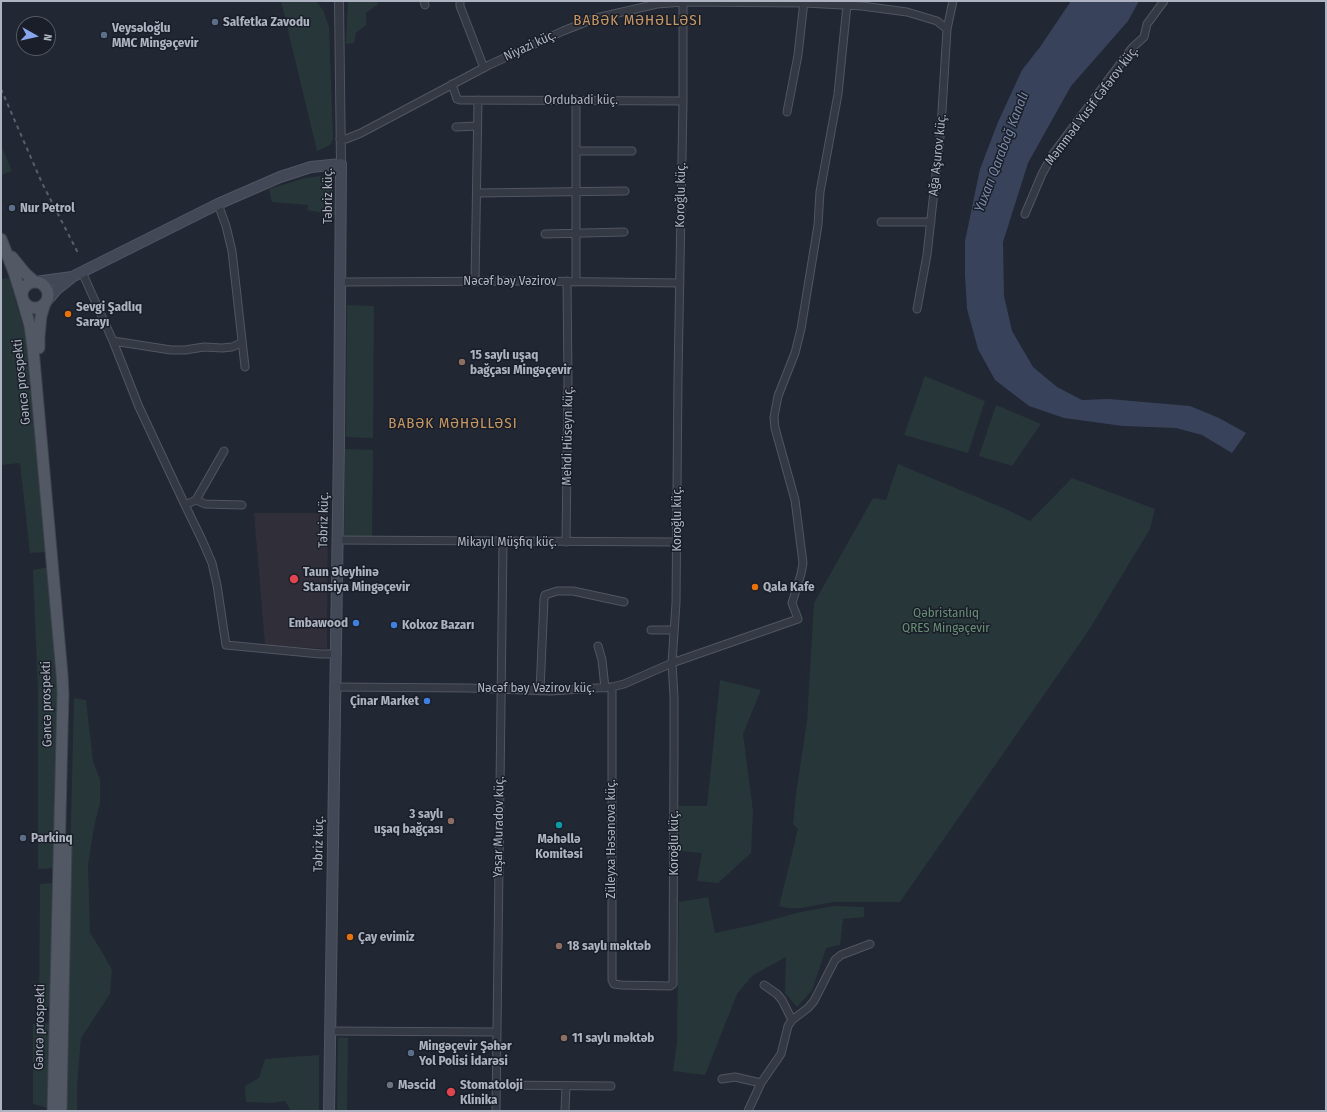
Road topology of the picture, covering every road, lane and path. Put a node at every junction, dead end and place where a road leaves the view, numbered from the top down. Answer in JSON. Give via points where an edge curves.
{"nodes":[{"id":1,"x":338,"y":1,"type":"edge"},
{"id":2,"x":460,"y":1,"type":"edge"},
{"id":3,"x":683,"y":1,"type":"edge"},
{"id":4,"x":953,"y":1,"type":"edge"},
{"id":5,"x":1164,"y":1,"type":"edge"},
{"id":6,"x":804,"y":2,"type":"edge"},
{"id":7,"x":847,"y":6,"type":"junction"},
{"id":8,"x":947,"y":29,"type":"junction"},
{"id":9,"x":484,"y":68,"type":"junction"},
{"id":10,"x":452,"y":84,"type":"junction"},
{"id":11,"x":478,"y":100,"type":"junction"},
{"id":12,"x":576,"y":100,"type":"junction"},
{"id":13,"x":683,"y":101,"type":"junction"},
{"id":14,"x":787,"y":112,"type":"dead end"},
{"id":15,"x":477,"y":126,"type":"junction"},
{"id":16,"x":456,"y":127,"type":"dead end"},
{"id":17,"x":340,"y":139,"type":"junction"},
{"id":18,"x":576,"y":151,"type":"junction"},
{"id":19,"x":632,"y":151,"type":"dead end"},
{"id":20,"x":340,"y":164,"type":"junction"},
{"id":21,"x":576,"y":191,"type":"junction"},
{"id":22,"x":625,"y":191,"type":"dead end"},
{"id":23,"x":477,"y":193,"type":"junction"},
{"id":24,"x":218,"y":204,"type":"junction"},
{"id":25,"x":1025,"y":214,"type":"dead end"},
{"id":26,"x":881,"y":222,"type":"dead end"},
{"id":27,"x":931,"y":222,"type":"junction"},
{"id":28,"x":624,"y":232,"type":"dead end"},
{"id":29,"x":576,"y":233,"type":"junction"},
{"id":30,"x":545,"y":234,"type":"dead end"},
{"id":31,"x":3,"y":243,"type":"edge"},
{"id":32,"x":82,"y":272,"type":"junction"},
{"id":33,"x":72,"y":277,"type":"junction"},
{"id":34,"x":567,"y":281,"type":"junction"},
{"id":35,"x":35,"y":282,"type":"junction"},
{"id":36,"x":340,"y":282,"type":"junction"},
{"id":37,"x":476,"y":282,"type":"junction"},
{"id":38,"x":576,"y":282,"type":"junction"},
{"id":39,"x":680,"y":282,"type":"junction"},
{"id":40,"x":22,"y":298,"type":"junction"},
{"id":41,"x":45,"y":303,"type":"junction"},
{"id":42,"x":917,"y":309,"type":"dead end"},
{"id":43,"x":113,"y":341,"type":"junction"},
{"id":44,"x":241,"y":342,"type":"junction"},
{"id":45,"x":245,"y":367,"type":"dead end"},
{"id":46,"x":224,"y":451,"type":"dead end"},
{"id":47,"x":196,"y":500,"type":"junction"},
{"id":48,"x":185,"y":505,"type":"junction"},
{"id":49,"x":242,"y":505,"type":"dead end"},
{"id":50,"x":337,"y":540,"type":"junction"},
{"id":51,"x":503,"y":542,"type":"junction"},
{"id":52,"x":566,"y":542,"type":"junction"},
{"id":53,"x":676,"y":542,"type":"junction"},
{"id":54,"x":624,"y":602,"type":"dead end"},
{"id":55,"x":651,"y":630,"type":"dead end"},
{"id":56,"x":674,"y":630,"type":"junction"},
{"id":57,"x":598,"y":646,"type":"dead end"},
{"id":58,"x":335,"y":654,"type":"junction"},
{"id":59,"x":672,"y":663,"type":"junction"},
{"id":60,"x":334,"y":687,"type":"junction"},
{"id":61,"x":608,"y":687,"type":"junction"},
{"id":62,"x":501,"y":689,"type":"junction"},
{"id":63,"x":540,"y":691,"type":"junction"},
{"id":64,"x":870,"y":944,"type":"dead end"},
{"id":65,"x":621,"y":985,"type":"joint"},
{"id":66,"x":764,"y":985,"type":"dead end"},
{"id":67,"x":792,"y":1020,"type":"junction"},
{"id":68,"x":331,"y":1031,"type":"junction"},
{"id":69,"x":497,"y":1032,"type":"junction"},
{"id":70,"x":722,"y":1079,"type":"dead end"},
{"id":71,"x":761,"y":1083,"type":"junction"},
{"id":72,"x":497,"y":1085,"type":"junction"},
{"id":73,"x":566,"y":1086,"type":"junction"},
{"id":74,"x":611,"y":1086,"type":"dead end"},
{"id":75,"x":53,"y":1111,"type":"edge"},
{"id":76,"x":61,"y":1111,"type":"edge"},
{"id":77,"x":329,"y":1111,"type":"edge"},
{"id":78,"x":496,"y":1111,"type":"edge"},
{"id":79,"x":565,"y":1111,"type":"edge"},
{"id":80,"x":748,"y":1111,"type":"edge"}],
"edges":[{"from":1,"to":17,"type":"street","name":"Təbriz küç."},
{"from":2,"to":9,"type":"street"},
{"from":3,"to":6,"type":"street","name":"Niyazi küç."},
{"from":3,"to":9,"type":"street","name":"Niyazi küç.","via":[[657,4],[596,18],[563,30]]},
{"from":3,"to":13,"type":"street","name":"Koroğlu küç."},
{"from":4,"to":8,"type":"street","name":"Ağa Aşurov küç."},
{"from":5,"to":25,"type":"street","name":"Məmməd Yusif Cəfərov küç.","via":[[1147,24],[1144,37],[1132,48],[1053,154]]},
{"from":6,"to":7,"type":"street","name":"Niyazi küç."},
{"from":6,"to":14,"type":"street","via":[[798,54]]},
{"from":7,"to":8,"type":"street","name":"Niyazi küç.","via":[[907,12],[937,22]]},
{"from":7,"to":59,"type":"street","name":"Nəcəf bəy Vəzirov küç.","via":[[838,94],[820,192],[818,225],[801,329],[795,353],[778,396],[774,416],[795,500],[803,563],[792,603],[798,619]]},
{"from":8,"to":27,"type":"street","name":"Ağa Aşurov küç.","via":[[941,128]]},
{"from":9,"to":10,"type":"street","name":"Niyazi küç."},
{"from":10,"to":11,"type":"street","name":"Ordubadi küç.","via":[[457,99]]},
{"from":10,"to":17,"type":"street","name":"Niyazi küç.","via":[[361,133]]},
{"from":11,"to":12,"type":"street","name":"Ordubadi küç."},
{"from":11,"to":15,"type":"street"},
{"from":12,"to":13,"type":"street","name":"Ordubadi küç."},
{"from":12,"to":18,"type":"street"},
{"from":13,"to":39,"type":"street","name":"Koroğlu küç."},
{"from":15,"to":16,"type":"street"},
{"from":15,"to":23,"type":"street"},
{"from":17,"to":20,"type":"street","name":"Təbriz küç."},
{"from":18,"to":19,"type":"street"},
{"from":18,"to":21,"type":"street"},
{"from":20,"to":24,"type":"main road","via":[[311,167],[291,173]]},
{"from":20,"to":36,"type":"main road","name":"Təbriz küç."},
{"from":21,"to":22,"type":"street"},
{"from":21,"to":23,"type":"street"},
{"from":21,"to":29,"type":"street"},
{"from":23,"to":37,"type":"street"},
{"from":24,"to":32,"type":"main road"},
{"from":24,"to":44,"type":"street","via":[[232,251]]},
{"from":26,"to":27,"type":"street"},
{"from":27,"to":42,"type":"street","name":"Ağa Aşurov küç."},
{"from":28,"to":29,"type":"street"},
{"from":29,"to":30,"type":"street"},
{"from":29,"to":38,"type":"street"},
{"from":31,"to":35,"type":"main road","via":[[20,267]]},
{"from":31,"to":40,"type":"main road","name":"Gəncə prospekti"},
{"from":32,"to":33,"type":"main road"},
{"from":32,"to":43,"type":"street"},
{"from":33,"to":35,"type":"main road"},
{"from":33,"to":41,"type":"main road"},
{"from":34,"to":37,"type":"street","name":"Nəcəf bəy Vəzirov"},
{"from":34,"to":38,"type":"street","name":"Nəcəf bəy Vəzirov"},
{"from":34,"to":52,"type":"street","name":"Mehdi Hüseyn küç."},
{"from":35,"to":40,"type":"main road","via":[[25,287]]},
{"from":35,"to":41,"type":"main road","via":[[46,288],[48,296]]},
{"from":36,"to":37,"type":"street","name":"Nəcəf bəy Vəzirov"},
{"from":36,"to":50,"type":"main road","name":"Təbriz küç."},
{"from":38,"to":39,"type":"street","name":"Nəcəf bəy Vəzirov"},
{"from":39,"to":53,"type":"street","name":"Koroğlu küç."},
{"from":40,"to":41,"type":"main road","via":[[27,305],[34,308]]},
{"from":40,"to":75,"type":"main road","name":"Gəncə prospekti","via":[[33,348],[63,693]]},
{"from":41,"to":76,"type":"main road","name":"Gəncə prospekti","via":[[41,316],[39,345],[69,673]]},
{"from":43,"to":44,"type":"street","via":[[171,350],[227,348]]},
{"from":43,"to":48,"type":"street","via":[[139,407]]},
{"from":44,"to":45,"type":"street"},
{"from":46,"to":47,"type":"street"},
{"from":47,"to":48,"type":"street"},
{"from":47,"to":49,"type":"street","via":[[205,504]]},
{"from":48,"to":58,"type":"street","via":[[212,564],[226,645]]},
{"from":50,"to":51,"type":"street","name":"Mikayıl Müşfiq küç."},
{"from":50,"to":58,"type":"main road","name":"Təbriz küç."},
{"from":51,"to":52,"type":"street","name":"Mikayıl Müşfiq küç."},
{"from":51,"to":62,"type":"street","name":"Yaşar Muradov küç."},
{"from":52,"to":53,"type":"street","name":"Mikayıl Müşfiq küç."},
{"from":53,"to":56,"type":"street","name":"Koroğlu küç."},
{"from":54,"to":63,"type":"street","via":[[573,591],[557,591],[546,595]]},
{"from":55,"to":56,"type":"street"},
{"from":56,"to":59,"type":"street","name":"Koroğlu küç."},
{"from":57,"to":61,"type":"street"},
{"from":58,"to":60,"type":"main road","name":"Təbriz küç."},
{"from":59,"to":61,"type":"street","name":"Nəcəf bəy Vəzirov küç.","via":[[624,684]]},
{"from":59,"to":65,"type":"street","name":"Koroğlu küç.","via":[[673,984]]},
{"from":60,"to":62,"type":"street","name":"Nəcəf bəy Vəzirov küç."},
{"from":60,"to":68,"type":"main road","name":"Təbriz küç."},
{"from":61,"to":63,"type":"street","name":"Nəcəf bəy Vəzirov küç."},
{"from":61,"to":65,"type":"street","name":"Züleyxa Həsənova küç.","via":[[612,980],[614,984]]},
{"from":62,"to":63,"type":"street","name":"Nəcəf bəy Vəzirov küç."},
{"from":62,"to":69,"type":"street","name":"Yaşar Muradov küç."},
{"from":64,"to":67,"type":"street","via":[[841,955],[835,960],[814,1000]]},
{"from":66,"to":67,"type":"street","via":[[782,1000]]},
{"from":67,"to":71,"type":"street","via":[[781,1054]]},
{"from":68,"to":69,"type":"street"},
{"from":68,"to":77,"type":"main road","name":"Təbriz küç."},
{"from":69,"to":72,"type":"street","name":"Yaşar Muradov küç."},
{"from":70,"to":71,"type":"street","via":[[735,1077]]},
{"from":71,"to":80,"type":"street"},
{"from":72,"to":73,"type":"street"},
{"from":72,"to":78,"type":"street","name":"Yaşar Muradov küç."},
{"from":73,"to":74,"type":"street"},
{"from":73,"to":79,"type":"street"}]}
